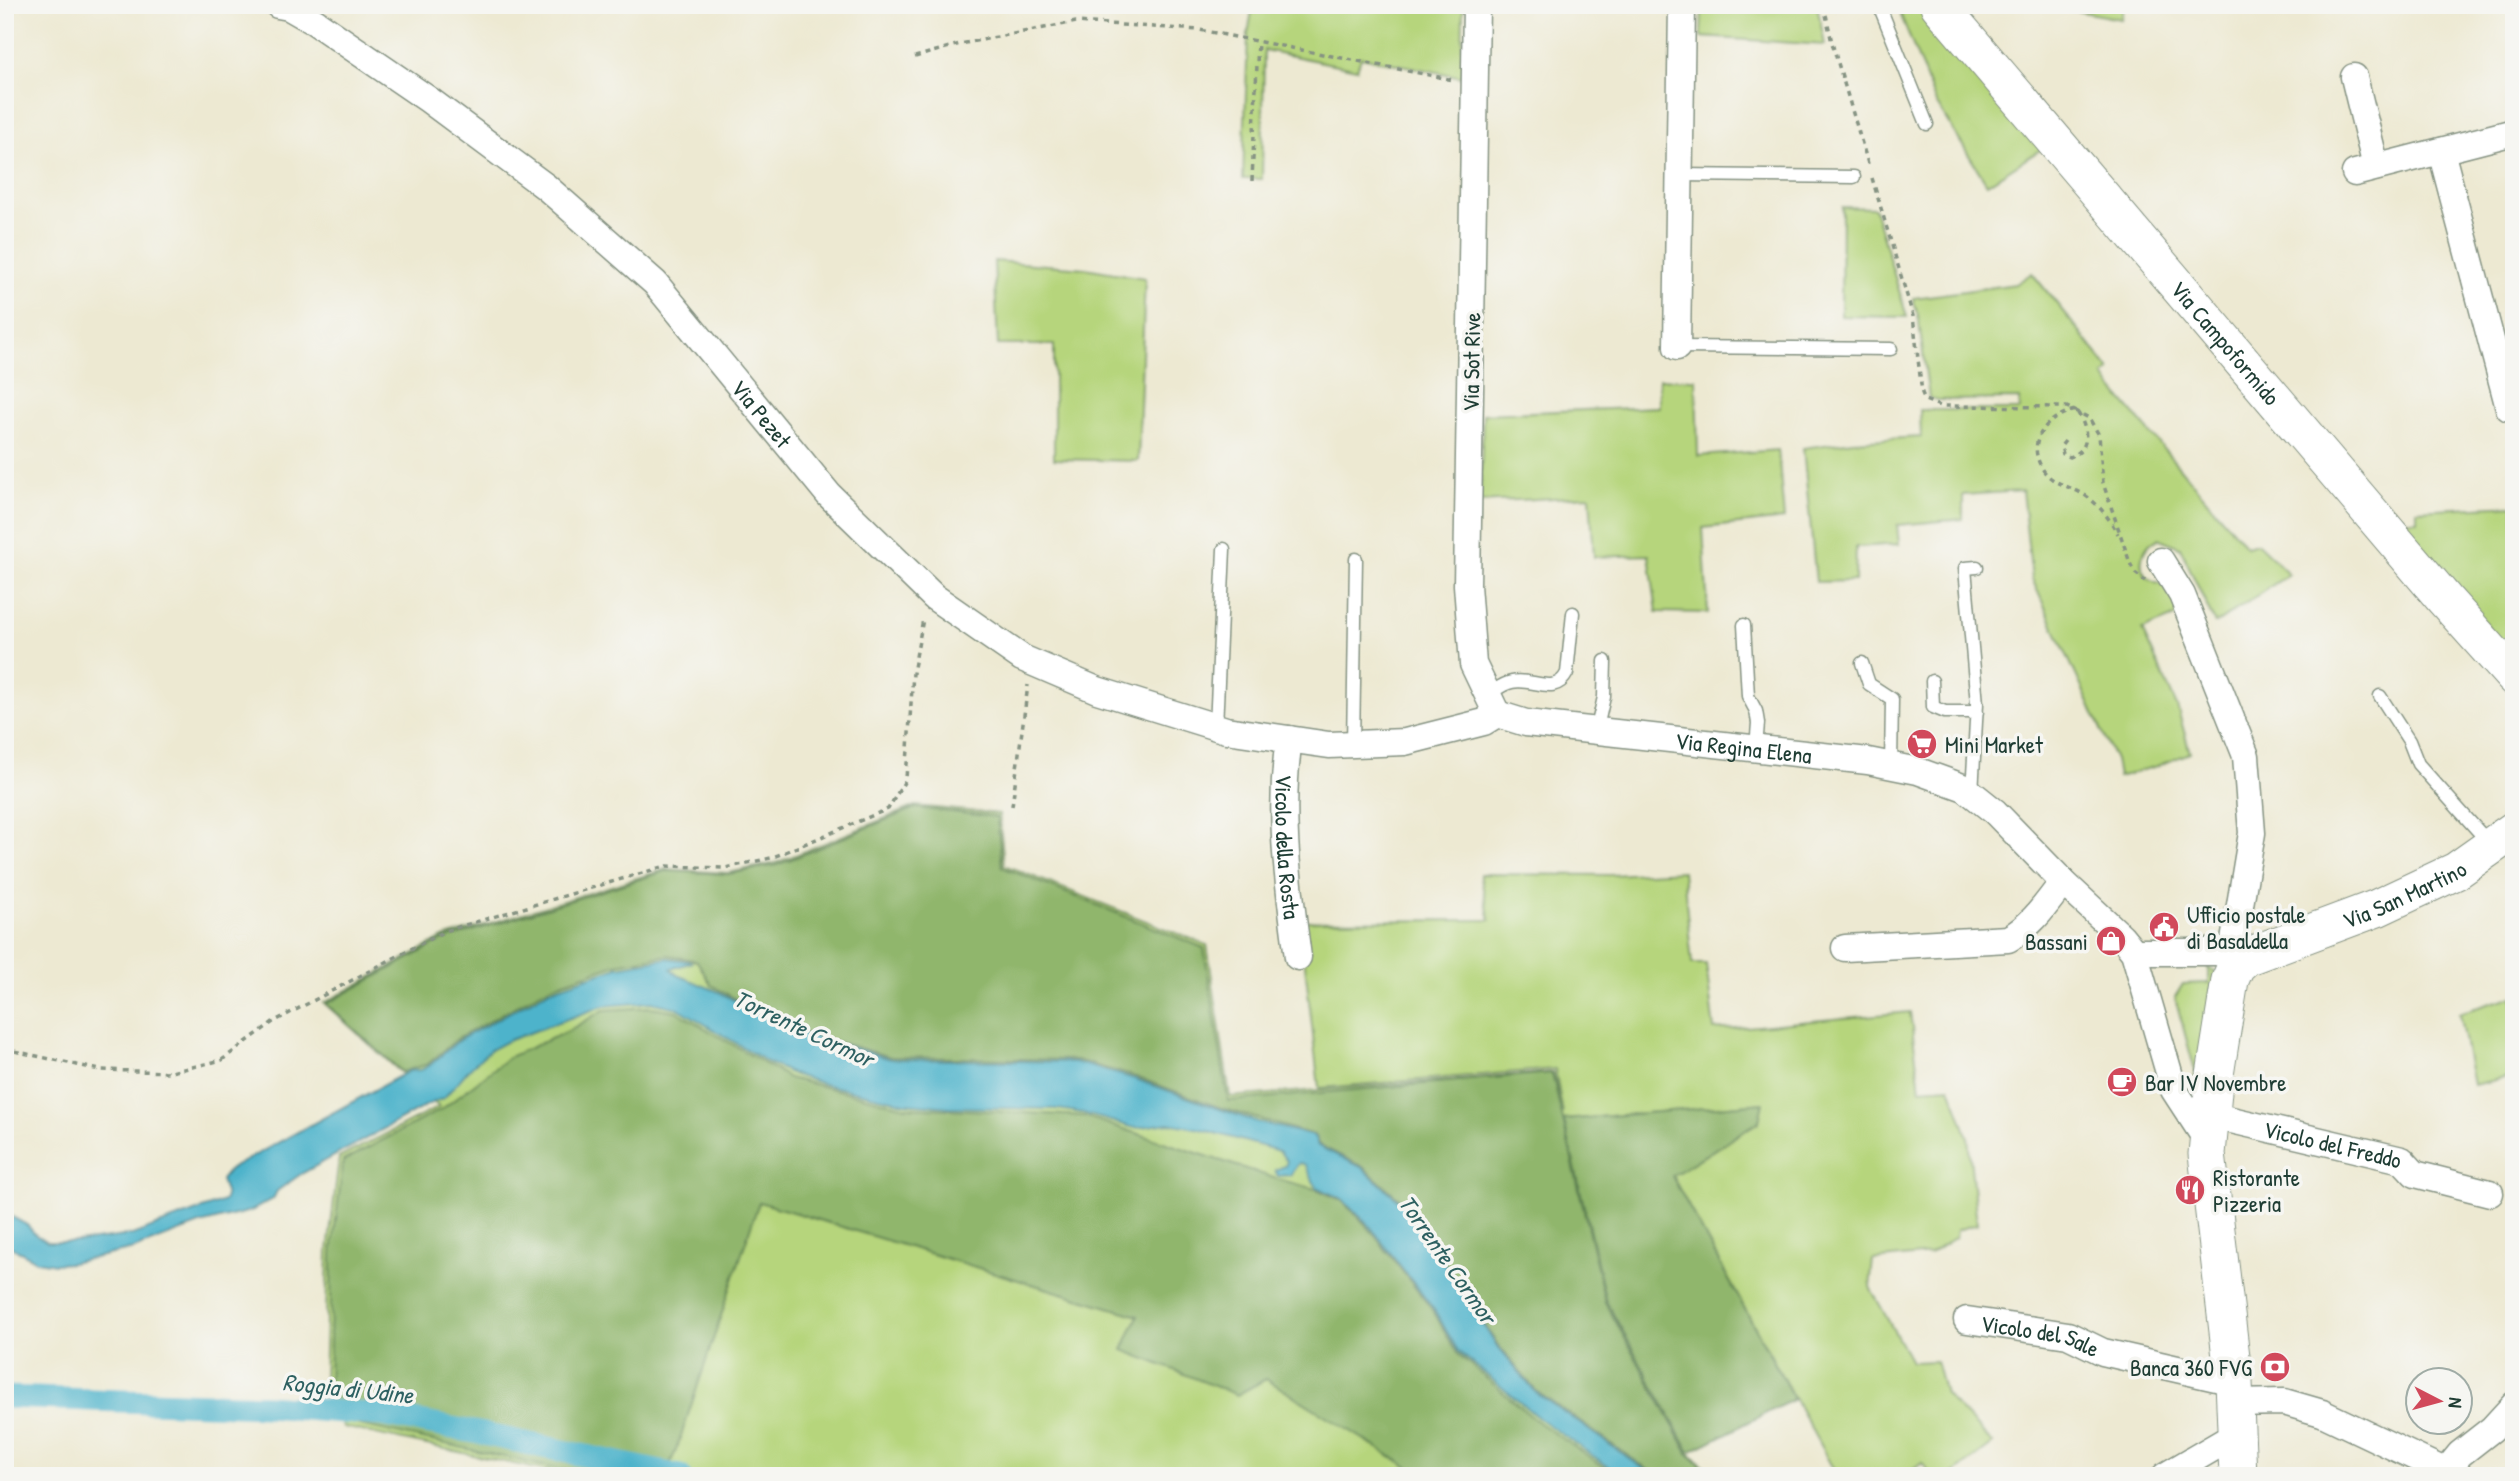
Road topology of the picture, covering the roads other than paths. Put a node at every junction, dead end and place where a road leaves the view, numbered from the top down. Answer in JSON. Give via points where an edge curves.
{"nodes":[{"id":1,"x":278,"y":5,"type":"edge"},
{"id":2,"x":1476,"y":5,"type":"edge"},
{"id":3,"x":1682,"y":5,"type":"edge"},
{"id":4,"x":1879,"y":5,"type":"edge"},
{"id":5,"x":1939,"y":5,"type":"edge"},
{"id":6,"x":2354,"y":77,"type":"dead end"},
{"id":7,"x":1927,"y":124,"type":"dead end"},
{"id":8,"x":2514,"y":132,"type":"edge"},
{"id":9,"x":2441,"y":151,"type":"junction"},
{"id":10,"x":1679,"y":175,"type":"junction"},
{"id":11,"x":1854,"y":177,"type":"dead end"},
{"id":12,"x":1677,"y":347,"type":"joint"},
{"id":13,"x":1891,"y":349,"type":"dead end"},
{"id":14,"x":2509,"y":408,"type":"dead end"},
{"id":15,"x":1224,"y":549,"type":"dead end"},
{"id":16,"x":1356,"y":559,"type":"dead end"},
{"id":17,"x":1977,"y":567,"type":"dead end"},
{"id":18,"x":2156,"y":572,"type":"road end"},
{"id":19,"x":1573,"y":612,"type":"dead end"},
{"id":20,"x":1744,"y":625,"type":"dead end"},
{"id":21,"x":1605,"y":661,"type":"dead end"},
{"id":22,"x":1862,"y":663,"type":"dead end"},
{"id":23,"x":2514,"y":677,"type":"edge"},
{"id":24,"x":1932,"y":681,"type":"dead end"},
{"id":25,"x":2380,"y":696,"type":"dead end"},
{"id":26,"x":1492,"y":704,"type":"junction"},
{"id":27,"x":1977,"y":712,"type":"junction"},
{"id":28,"x":1216,"y":727,"type":"junction"},
{"id":29,"x":1596,"y":732,"type":"junction"},
{"id":30,"x":1289,"y":739,"type":"junction"},
{"id":31,"x":1353,"y":744,"type":"junction"},
{"id":32,"x":1756,"y":748,"type":"junction"},
{"id":33,"x":1891,"y":766,"type":"junction"},
{"id":34,"x":1972,"y":794,"type":"junction"},
{"id":35,"x":2502,"y":838,"type":"edge"},
{"id":36,"x":2063,"y":882,"type":"junction"},
{"id":37,"x":1845,"y":948,"type":"dead end"},
{"id":38,"x":2134,"y":952,"type":"junction"},
{"id":39,"x":1298,"y":957,"type":"dead end"},
{"id":40,"x":2246,"y":957,"type":"junction"},
{"id":41,"x":2208,"y":1127,"type":"junction"},
{"id":42,"x":2490,"y":1193,"type":"dead end"},
{"id":43,"x":1967,"y":1320,"type":"dead end"},
{"id":44,"x":2514,"y":1405,"type":"edge"},
{"id":45,"x":2236,"y":1406,"type":"junction"},
{"id":46,"x":2451,"y":1473,"type":"edge"},
{"id":47,"x":2165,"y":1476,"type":"edge"},
{"id":48,"x":2238,"y":1476,"type":"edge"}],
"edges":[{"from":1,"to":28,"type":"street","name":"Via Pezet","via":[[315,22],[439,107],[546,187],[655,283],[829,495],[928,591],[1021,658],[1097,690]]},
{"from":2,"to":26,"type":"street","name":"Via Sot Rive","via":[[1466,585],[1473,664]]},
{"from":3,"to":10,"type":"street"},
{"from":4,"to":7,"type":"lane"},
{"from":5,"to":23,"type":"main road","name":"Via Campoformido"},
{"from":6,"to":9,"type":"street","via":[[2366,170]]},
{"from":8,"to":9,"type":"street"},
{"from":9,"to":14,"type":"street"},
{"from":10,"to":11,"type":"lane"},
{"from":10,"to":12,"type":"street"},
{"from":12,"to":13,"type":"lane"},
{"from":15,"to":28,"type":"lane"},
{"from":16,"to":31,"type":"lane"},
{"from":17,"to":27,"type":"lane","via":[[1965,568]]},
{"from":18,"to":40,"type":"street","via":[[2182,595],[2246,756],[2252,834],[2234,941]]},
{"from":19,"to":26,"type":"lane","via":[[1563,681],[1553,686],[1513,681]]},
{"from":20,"to":32,"type":"lane","via":[[1748,696],[1758,723]]},
{"from":21,"to":29,"type":"lane","via":[[1604,697]]},
{"from":22,"to":33,"type":"lane","via":[[1869,684],[1892,699]]},
{"from":24,"to":27,"type":"lane","via":[[1933,707],[1945,712]]},
{"from":25,"to":35,"type":"lane","via":[[2409,741],[2417,764]]},
{"from":26,"to":29,"type":"street","name":"Via Regina Elena","via":[[1526,723]]},
{"from":26,"to":31,"type":"street","via":[[1484,722],[1405,742]]},
{"from":27,"to":34,"type":"lane"},
{"from":28,"to":30,"type":"street","name":"Via Pezet"},
{"from":29,"to":32,"type":"street","name":"Via Regina Elena"},
{"from":30,"to":31,"type":"street"},
{"from":30,"to":39,"type":"street","name":"Vicolo della Rosta","via":[[1283,815]]},
{"from":32,"to":33,"type":"street","name":"Via Regina Elena"},
{"from":33,"to":34,"type":"street","name":"Via Regina Elena","via":[[1953,783]]},
{"from":34,"to":36,"type":"street","name":"Via Regina Elena"},
{"from":35,"to":40,"type":"main road","name":"Via San Martino","via":[[2456,871],[2377,908]]},
{"from":36,"to":37,"type":"street","via":[[2031,922],[2008,939]]},
{"from":36,"to":38,"type":"street","name":"Via Regina Elena"},
{"from":38,"to":40,"type":"street","via":[[2215,952]]},
{"from":38,"to":41,"type":"street","via":[[2174,1090]]},
{"from":40,"to":41,"type":"main road","via":[[2230,980]]},
{"from":41,"to":42,"type":"street","name":"Vicolo del Freddo","via":[[2402,1160],[2415,1174]]},
{"from":41,"to":45,"type":"main road"},
{"from":43,"to":45,"type":"street","name":"Vicolo del Sale","via":[[2068,1335]]},
{"from":44,"to":46,"type":"street","via":[[2460,1454]]},
{"from":45,"to":46,"type":"street","name":"Vicolo del Sale","via":[[2284,1402],[2322,1413]]},
{"from":45,"to":47,"type":"street"},
{"from":45,"to":48,"type":"main road"}]}
